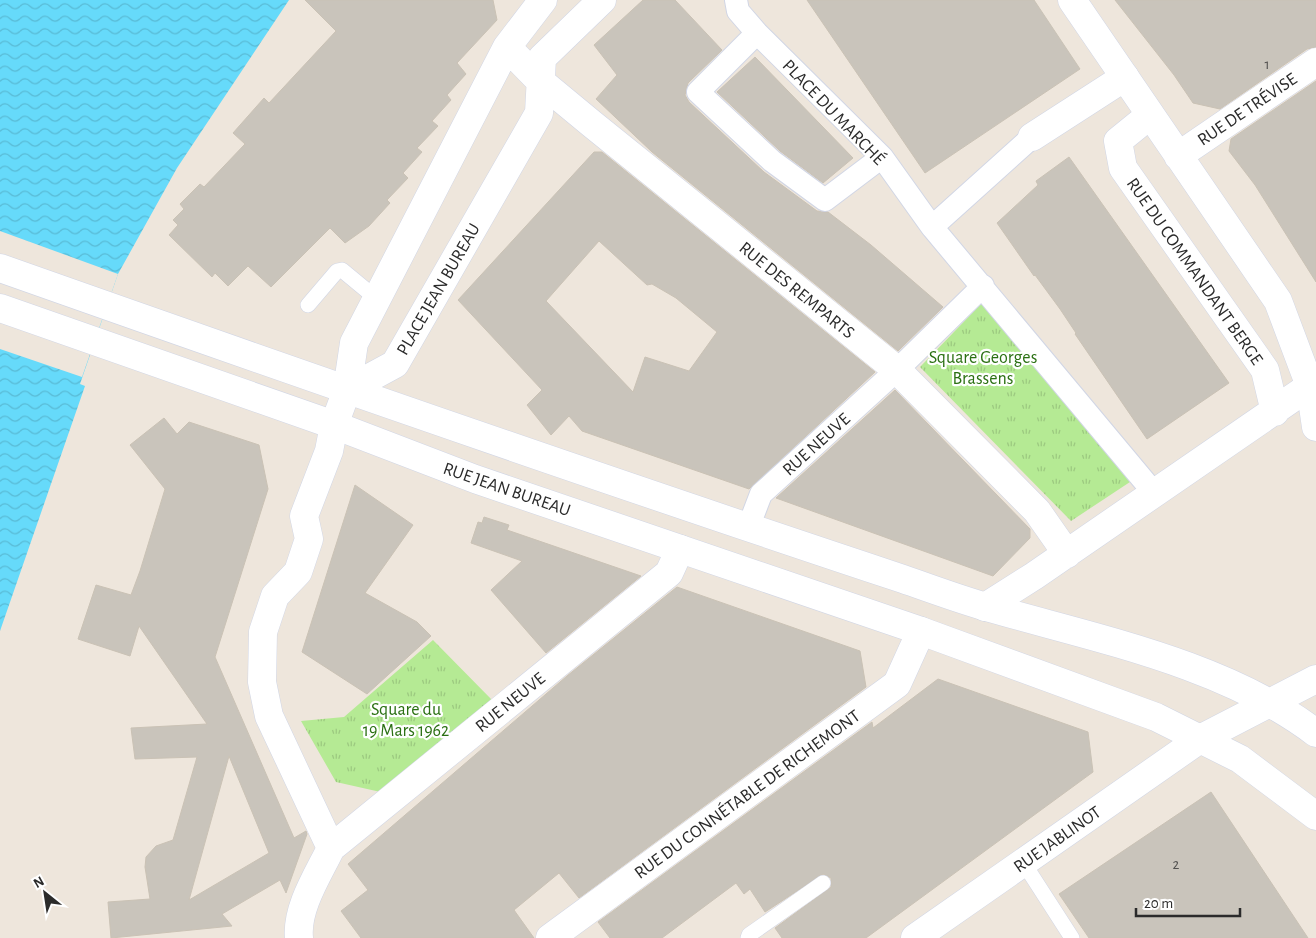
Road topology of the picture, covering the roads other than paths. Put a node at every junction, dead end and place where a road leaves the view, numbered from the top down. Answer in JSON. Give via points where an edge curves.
{"nodes":[{"id":1,"x":543,"y":0,"type":"edge"},
{"id":2,"x":602,"y":0,"type":"edge"},
{"id":3,"x":736,"y":0,"type":"edge"},
{"id":4,"x":1072,"y":0,"type":"edge"},
{"id":5,"x":756,"y":33,"type":"junction"},
{"id":6,"x":507,"y":47,"type":"junction"},
{"id":7,"x":1316,"y":62,"type":"edge"},
{"id":8,"x":1125,"y":77,"type":"junction"},
{"id":9,"x":540,"y":81,"type":"junction"},
{"id":10,"x":1150,"y":115,"type":"junction"},
{"id":11,"x":1032,"y":137,"type":"joint"},
{"id":12,"x":1178,"y":156,"type":"junction"},
{"id":13,"x":882,"y":157,"type":"junction"},
{"id":14,"x":932,"y":227,"type":"junction"},
{"id":15,"x":0,"y":268,"type":"edge"},
{"id":16,"x":982,"y":286,"type":"junction"},
{"id":17,"x":377,"y":299,"type":"junction"},
{"id":18,"x":308,"y":305,"type":"dead end"},
{"id":19,"x":0,"y":308,"type":"edge"},
{"id":20,"x":897,"y":370,"type":"junction"},
{"id":21,"x":1310,"y":386,"type":"junction"},
{"id":22,"x":346,"y":390,"type":"junction"},
{"id":23,"x":1275,"y":412,"type":"junction"},
{"id":24,"x":334,"y":425,"type":"junction"},
{"id":25,"x":1316,"y":427,"type":"edge"},
{"id":26,"x":1155,"y":494,"type":"junction"},
{"id":27,"x":748,"y":528,"type":"junction"},
{"id":28,"x":680,"y":549,"type":"junction"},
{"id":29,"x":1067,"y":554,"type":"junction"},
{"id":30,"x":985,"y":607,"type":"junction"},
{"id":31,"x":921,"y":632,"type":"junction"},
{"id":32,"x":1316,"y":679,"type":"edge"},
{"id":33,"x":1268,"y":702,"type":"junction"},
{"id":34,"x":1316,"y":734,"type":"edge"},
{"id":35,"x":1200,"y":739,"type":"junction"},
{"id":36,"x":1316,"y":816,"type":"edge"},
{"id":37,"x":331,"y":848,"type":"junction"},
{"id":38,"x":1023,"y":862,"type":"junction"},
{"id":39,"x":823,"y":883,"type":"dead end"},
{"id":40,"x":299,"y":938,"type":"edge"},
{"id":41,"x":550,"y":938,"type":"edge"},
{"id":42,"x":748,"y":938,"type":"edge"},
{"id":43,"x":915,"y":938,"type":"edge"},
{"id":44,"x":1072,"y":938,"type":"edge"}],
"edges":[{"from":1,"to":6,"type":"street"},
{"from":2,"to":9,"type":"street","name":"PLACE JEAN BUREAU","via":[[542,58]]},
{"from":3,"to":5,"type":"street","name":"PLACE DU MARCHÉ","via":[[738,11]]},
{"from":4,"to":8,"type":"street"},
{"from":5,"to":13,"type":"street","name":"PLACE DU MARCHÉ"},
{"from":5,"to":13,"type":"street","via":[[698,92],[772,161],[825,200]]},
{"from":6,"to":9,"type":"street","name":"RUE DES REMPARTS"},
{"from":6,"to":17,"type":"street"},
{"from":7,"to":12,"type":"street","name":"RUE DE TRÉVISE"},
{"from":8,"to":10,"type":"street"},
{"from":8,"to":11,"type":"street"},
{"from":9,"to":20,"type":"street","name":"RUE DES REMPARTS"},
{"from":9,"to":22,"type":"street","name":"PLACE JEAN BUREAU","via":[[539,113],[395,364]]},
{"from":10,"to":12,"type":"street"},
{"from":10,"to":23,"type":"street","name":"RUE DU COMMANDANT BERGE","via":[[1118,141],[1123,168],[1265,370]]},
{"from":11,"to":14,"type":"street"},
{"from":12,"to":21,"type":"street","via":[[1278,301]]},
{"from":13,"to":14,"type":"street","name":"PLACE DU MARCHÉ"},
{"from":14,"to":16,"type":"street","name":"PLACE DU MARCHÉ"},
{"from":15,"to":22,"type":"street"},
{"from":16,"to":20,"type":"street","name":"RUE NEUVE"},
{"from":16,"to":26,"type":"street"},
{"from":17,"to":18,"type":"lane","via":[[342,270],[337,270]]},
{"from":17,"to":22,"type":"street","via":[[354,343]]},
{"from":19,"to":24,"type":"street","name":"RUE JEAN BUREAU"},
{"from":20,"to":27,"type":"street","name":"RUE NEUVE","via":[[760,494]]},
{"from":20,"to":29,"type":"street","name":"RUE DES REMPARTS","via":[[1037,511]]},
{"from":21,"to":23,"type":"street"},
{"from":21,"to":25,"type":"street"},
{"from":22,"to":24,"type":"street"},
{"from":22,"to":27,"type":"street"},
{"from":23,"to":26,"type":"street"},
{"from":24,"to":28,"type":"street","name":"RUE JEAN BUREAU","via":[[475,479]]},
{"from":24,"to":37,"type":"street","via":[[329,451],[304,516],[309,539],[298,572],[275,596],[263,632],[262,682],[269,716]]},
{"from":26,"to":29,"type":"street"},
{"from":27,"to":30,"type":"street"},
{"from":28,"to":31,"type":"street","name":"RUE JEAN BUREAU"},
{"from":28,"to":37,"type":"street","name":"RUE NEUVE","via":[[669,573]]},
{"from":29,"to":30,"type":"street"},
{"from":30,"to":33,"type":"street","via":[[1181,665]]},
{"from":31,"to":35,"type":"street","name":"RUE JEAN BUREAU","via":[[1156,718]]},
{"from":31,"to":41,"type":"street","name":"RUE DU CONNÉTABLE DE RICHEMONT","via":[[897,684]]},
{"from":32,"to":33,"type":"street","name":"RUE JABLINOT"},
{"from":33,"to":34,"type":"street"},
{"from":33,"to":35,"type":"street","name":"RUE JABLINOT"},
{"from":35,"to":36,"type":"street","name":"RUE JEAN BUREAU","via":[[1240,760]]},
{"from":35,"to":38,"type":"street","name":"RUE JABLINOT"},
{"from":37,"to":40,"type":"street","via":[[307,896],[298,927]]},
{"from":38,"to":43,"type":"street","name":"RUE JABLINOT"},
{"from":38,"to":44,"type":"lane"},
{"from":39,"to":42,"type":"lane"}]}
